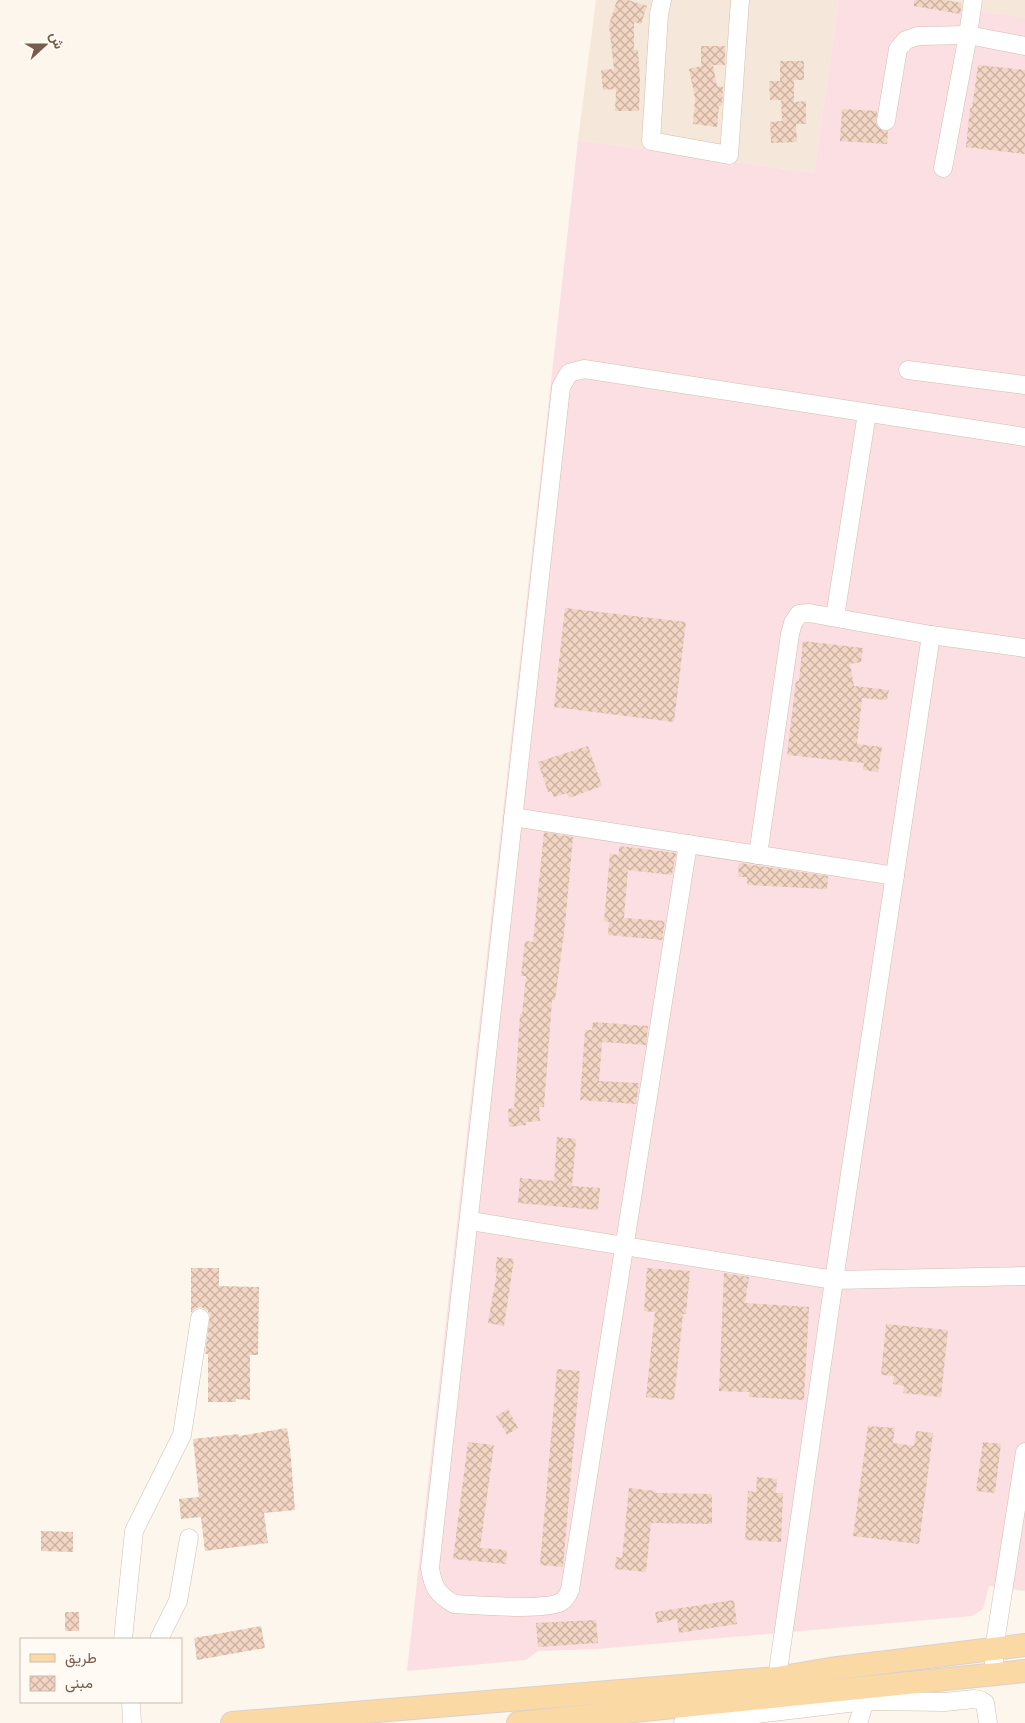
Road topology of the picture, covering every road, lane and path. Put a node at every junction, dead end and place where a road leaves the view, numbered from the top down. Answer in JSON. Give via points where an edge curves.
{"nodes":[{"id":1,"x":662,"y":0,"type":"edge"},
{"id":2,"x":740,"y":0,"type":"edge"},
{"id":3,"x":973,"y":0,"type":"edge"},
{"id":4,"x":968,"y":36,"type":"junction"},
{"id":5,"x":1025,"y":46,"type":"edge"},
{"id":6,"x":886,"y":121,"type":"dead end"},
{"id":7,"x":943,"y":168,"type":"dead end"},
{"id":8,"x":908,"y":370,"type":"dead end"},
{"id":9,"x":1025,"y":385,"type":"edge"},
{"id":10,"x":867,"y":413,"type":"junction"},
{"id":11,"x":1025,"y":437,"type":"edge"},
{"id":12,"x":835,"y":618,"type":"junction"},
{"id":13,"x":931,"y":635,"type":"junction"},
{"id":14,"x":1025,"y":648,"type":"edge"},
{"id":15,"x":513,"y":817,"type":"junction"},
{"id":16,"x":688,"y":844,"type":"junction"},
{"id":17,"x":758,"y":855,"type":"junction"},
{"id":18,"x":895,"y":876,"type":"junction"},
{"id":19,"x":470,"y":1221,"type":"junction"},
{"id":20,"x":625,"y":1246,"type":"junction"},
{"id":21,"x":1025,"y":1276,"type":"edge"},
{"id":22,"x":834,"y":1280,"type":"junction"},
{"id":23,"x":200,"y":1318,"type":"dead end"},
{"id":24,"x":1021,"y":1463,"type":"edge"},
{"id":25,"x":189,"y":1538,"type":"dead end"},
{"id":26,"x":123,"y":1638,"type":"edge"},
{"id":27,"x":159,"y":1638,"type":"edge"},
{"id":28,"x":1025,"y":1645,"type":"edge"},
{"id":29,"x":994,"y":1649,"type":"junction"},
{"id":30,"x":1025,"y":1672,"type":"edge"},
{"id":31,"x":994,"y":1674,"type":"junction"},
{"id":32,"x":778,"y":1687,"type":"junction"},
{"id":33,"x":867,"y":1694,"type":"junction"},
{"id":34,"x":131,"y":1703,"type":"edge"},
{"id":35,"x":132,"y":1723,"type":"edge"},
{"id":36,"x":232,"y":1723,"type":"edge"},
{"id":37,"x":518,"y":1723,"type":"edge"},
{"id":38,"x":683,"y":1723,"type":"edge"},
{"id":39,"x":858,"y":1723,"type":"edge"},
{"id":40,"x":988,"y":1723,"type":"edge"}],
"edges":[{"from":1,"to":2,"type":"street","via":[[651,141],[729,155]]},
{"from":3,"to":4,"type":"street"},
{"from":4,"to":5,"type":"street"},
{"from":4,"to":6,"type":"street","via":[[918,36],[906,40],[898,49]]},
{"from":4,"to":7,"type":"street"},
{"from":8,"to":9,"type":"street"},
{"from":10,"to":11,"type":"street"},
{"from":10,"to":12,"type":"street"},
{"from":10,"to":15,"type":"street","via":[[584,369],[569,373],[561,388]]},
{"from":12,"to":13,"type":"street"},
{"from":12,"to":17,"type":"street","via":[[799,614],[793,623]]},
{"from":13,"to":14,"type":"street"},
{"from":13,"to":18,"type":"street"},
{"from":15,"to":16,"type":"street"},
{"from":15,"to":19,"type":"street"},
{"from":16,"to":17,"type":"street"},
{"from":16,"to":20,"type":"street"},
{"from":17,"to":18,"type":"street"},
{"from":18,"to":22,"type":"street"},
{"from":19,"to":20,"type":"street"},
{"from":19,"to":20,"type":"street","via":[[430,1568],[432,1583],[441,1596],[454,1604],[545,1607],[568,1596]]},
{"from":20,"to":22,"type":"street"},
{"from":21,"to":22,"type":"street"},
{"from":22,"to":32,"type":"street"},
{"from":23,"to":26,"type":"street","via":[[182,1435],[134,1531]]},
{"from":24,"to":29,"type":"street"},
{"from":25,"to":27,"type":"street","via":[[178,1600]]},
{"from":28,"to":29,"type":"main road"},
{"from":29,"to":31,"type":"street"},
{"from":29,"to":32,"type":"main road","via":[[830,1669]]},
{"from":30,"to":31,"type":"main road"},
{"from":31,"to":33,"type":"main road"},
{"from":32,"to":33,"type":"main road"},
{"from":32,"to":36,"type":"main road"},
{"from":32,"to":37,"type":"main road"},
{"from":33,"to":38,"type":"street"},
{"from":33,"to":39,"type":"street"},
{"from":33,"to":40,"type":"street","via":[[945,1702],[980,1700],[986,1706]]},
{"from":34,"to":35,"type":"street"}]}
